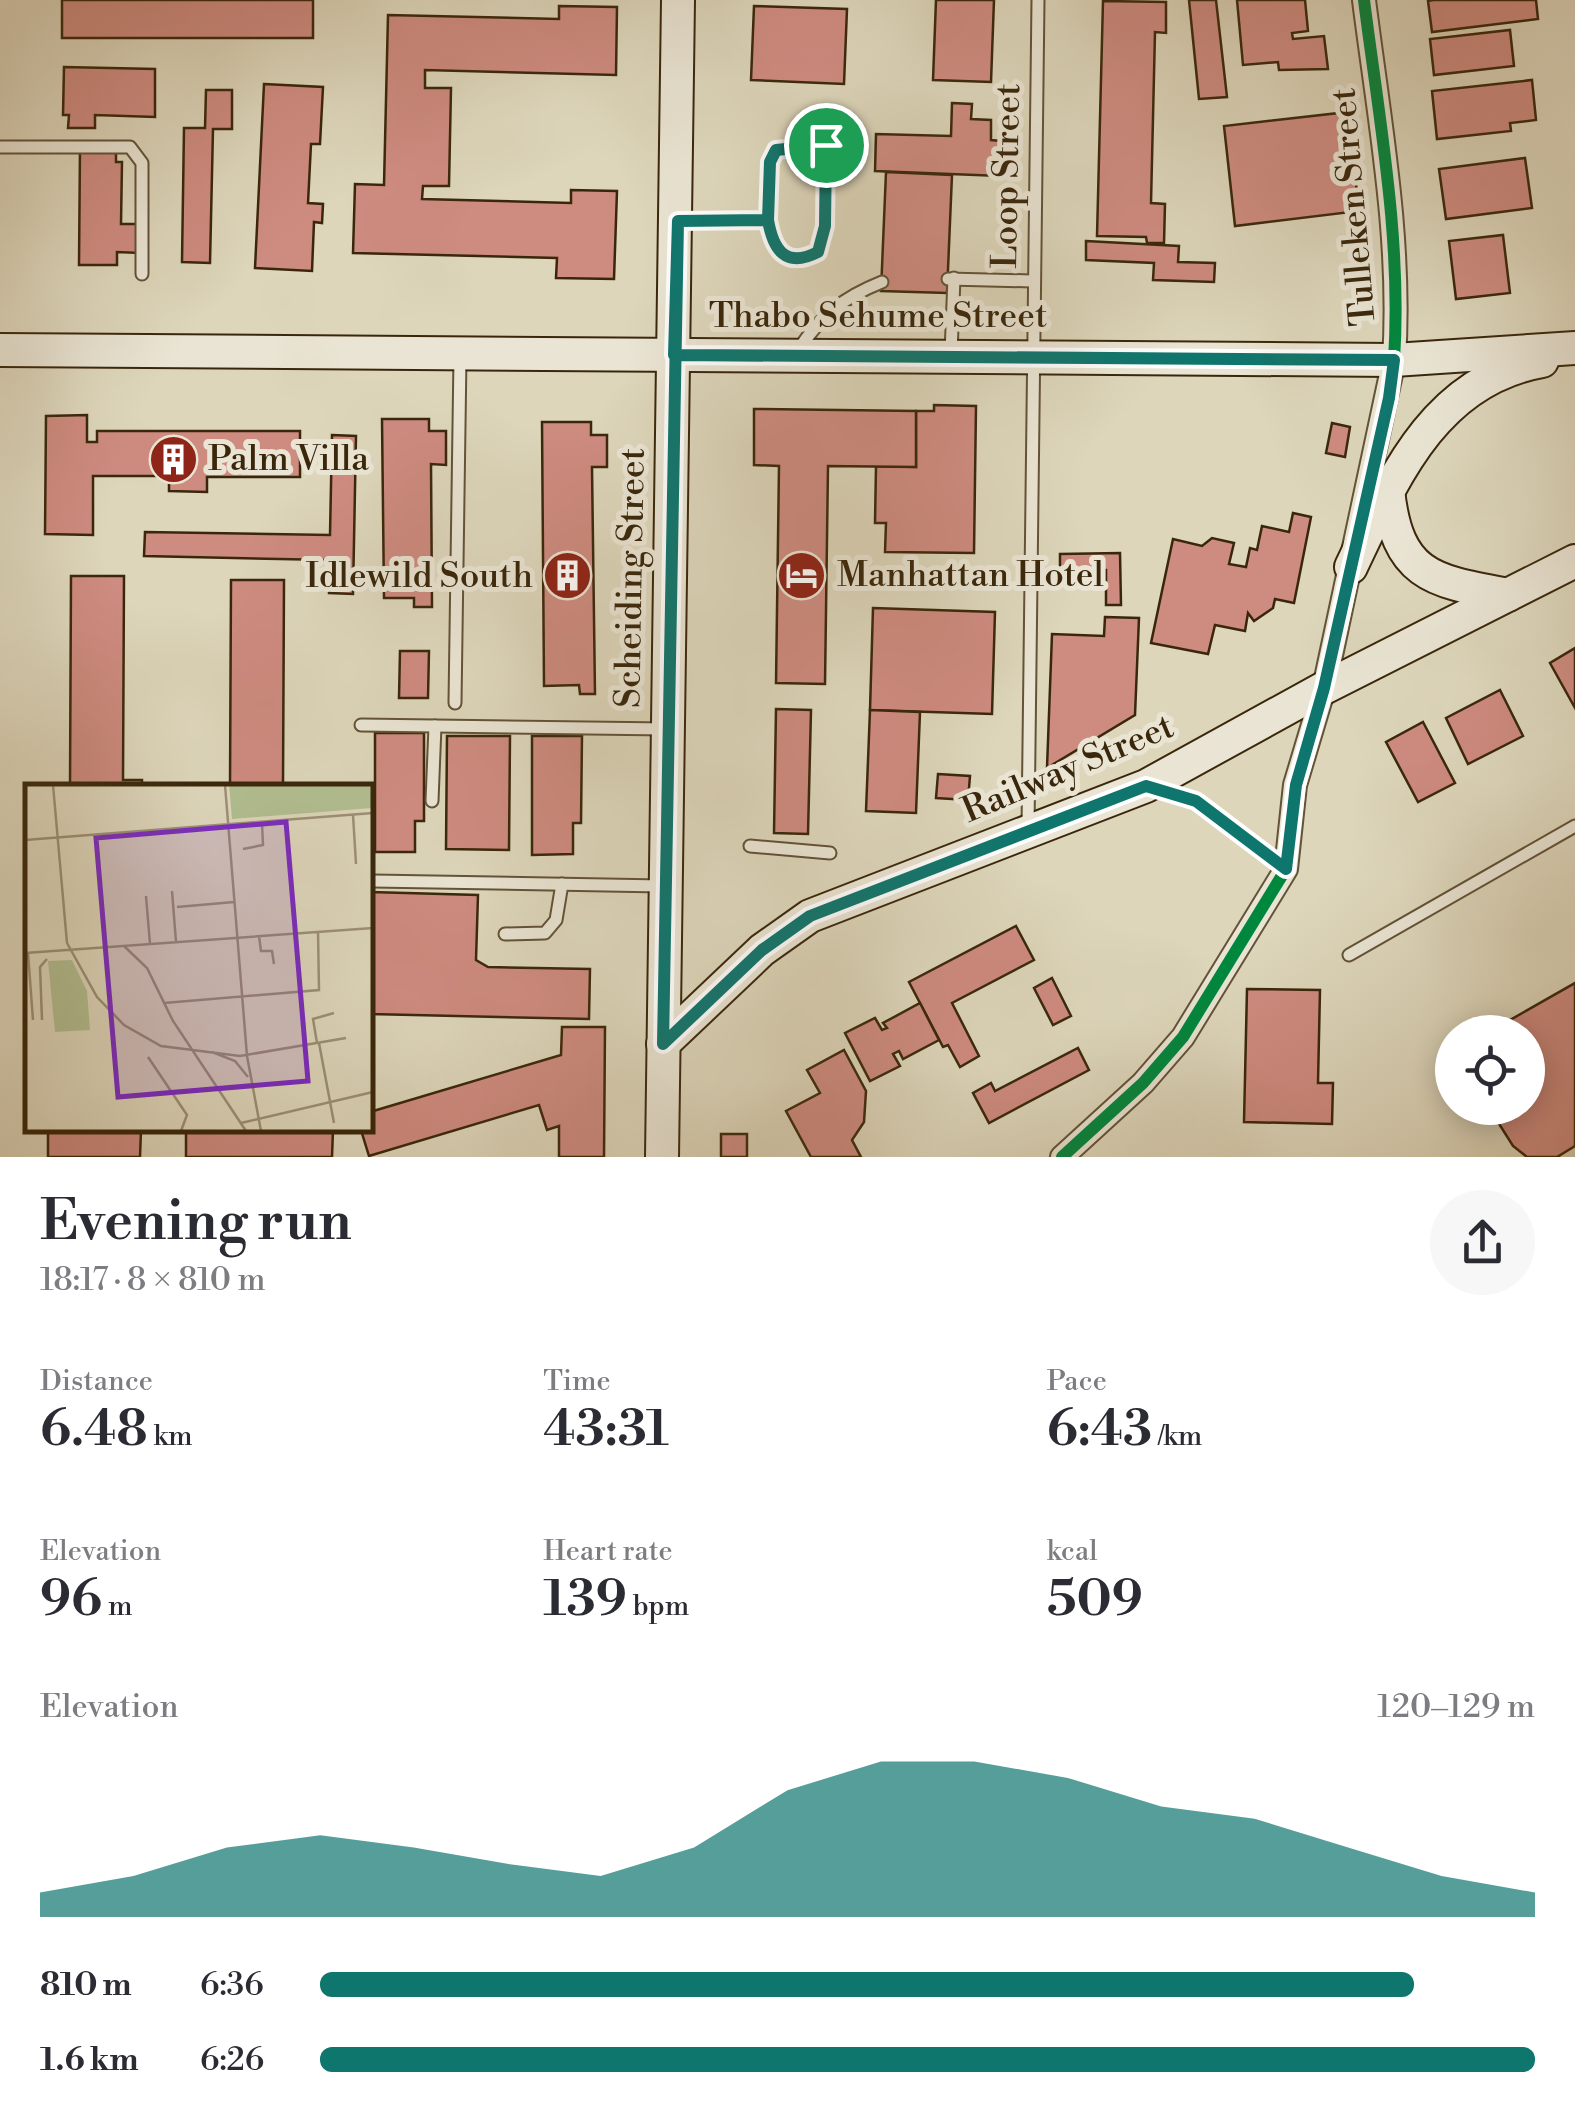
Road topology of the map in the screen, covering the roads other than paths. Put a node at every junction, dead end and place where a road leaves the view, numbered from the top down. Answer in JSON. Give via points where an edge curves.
{"nodes":[{"id":1,"x":678,"y":0,"type":"edge"},
{"id":2,"x":1038,"y":0,"type":"edge"},
{"id":3,"x":1364,"y":0,"type":"edge"},
{"id":4,"x":855,"y":144,"type":"dead end"},
{"id":5,"x":826,"y":145,"type":"junction"},
{"id":6,"x":0,"y":146,"type":"edge"},
{"id":7,"x":768,"y":220,"type":"junction"},
{"id":8,"x":678,"y":221,"type":"junction"},
{"id":9,"x":142,"y":274,"type":"dead end"},
{"id":10,"x":1032,"y":281,"type":"junction"},
{"id":11,"x":882,"y":282,"type":"dead end"},
{"id":12,"x":1575,"y":348,"type":"edge"},
{"id":13,"x":0,"y":350,"type":"edge"},
{"id":14,"x":460,"y":353,"type":"junction"},
{"id":15,"x":674,"y":355,"type":"junction"},
{"id":16,"x":794,"y":356,"type":"junction"},
{"id":17,"x":951,"y":356,"type":"junction"},
{"id":18,"x":1575,"y":356,"type":"edge"},
{"id":19,"x":1031,"y":357,"type":"junction"},
{"id":20,"x":1394,"y":360,"type":"junction"},
{"id":21,"x":1388,"y":490,"type":"junction"},
{"id":22,"x":1575,"y":561,"type":"edge"},
{"id":23,"x":1351,"y":568,"type":"junction"},
{"id":24,"x":1508,"y":595,"type":"junction"},
{"id":25,"x":1324,"y":688,"type":"junction"},
{"id":26,"x":455,"y":703,"type":"dead end"},
{"id":27,"x":361,"y":725,"type":"dead end"},
{"id":28,"x":435,"y":726,"type":"junction"},
{"id":29,"x":668,"y":729,"type":"junction"},
{"id":30,"x":1146,"y":786,"type":"junction"},
{"id":31,"x":432,"y":801,"type":"dead end"},
{"id":32,"x":1575,"y":826,"type":"edge"},
{"id":33,"x":1028,"y":832,"type":"junction"},
{"id":34,"x":750,"y":846,"type":"dead end"},
{"id":35,"x":830,"y":853,"type":"dead end"},
{"id":36,"x":1286,"y":869,"type":"junction"},
{"id":37,"x":372,"y":881,"type":"dead end"},
{"id":38,"x":562,"y":884,"type":"junction"},
{"id":39,"x":666,"y":886,"type":"junction"},
{"id":40,"x":505,"y":934,"type":"dead end"},
{"id":41,"x":1350,"y":955,"type":"dead end"},
{"id":42,"x":663,"y":1044,"type":"junction"},
{"id":43,"x":662,"y":1157,"type":"edge"},
{"id":44,"x":1062,"y":1157,"type":"edge"}],
"edges":[{"from":1,"to":8,"type":"main road","name":"Scheiding Street"},
{"from":2,"to":10,"type":"lane","name":"Loop Street"},
{"from":3,"to":20,"type":"street","name":"Tulleken Street","via":[[1394,240]]},
{"from":4,"to":5,"type":"lane"},
{"from":5,"to":7,"type":"lane","via":[[776,150]]},
{"from":5,"to":7,"type":"lane","via":[[825,226],[818,252],[778,252]]},
{"from":6,"to":9,"type":"lane","via":[[130,147],[142,163]]},
{"from":7,"to":8,"type":"lane"},
{"from":8,"to":15,"type":"main road","name":"Scheiding Street"},
{"from":10,"to":17,"type":"lane","via":[[951,278]]},
{"from":10,"to":19,"type":"lane","name":"Loop Street"},
{"from":11,"to":16,"type":"lane","via":[[822,316]]},
{"from":12,"to":20,"type":"main road","name":"Thabo Sehume Street"},
{"from":13,"to":14,"type":"main road","name":"Thabo Sehume Street"},
{"from":14,"to":15,"type":"main road","name":"Thabo Sehume Street"},
{"from":14,"to":26,"type":"lane"},
{"from":15,"to":16,"type":"main road","name":"Thabo Sehume Street"},
{"from":15,"to":29,"type":"main road","name":"Scheiding Street"},
{"from":16,"to":17,"type":"main road","name":"Thabo Sehume Street"},
{"from":17,"to":19,"type":"main road","name":"Thabo Sehume Street"},
{"from":18,"to":21,"type":"main road","via":[[1524,364],[1462,395],[1420,434]]},
{"from":19,"to":20,"type":"main road","name":"Thabo Sehume Street"},
{"from":19,"to":33,"type":"lane","name":"Loop Street"},
{"from":20,"to":23,"type":"street","name":"Tulleken Street"},
{"from":21,"to":23,"type":"main road"},
{"from":21,"to":24,"type":"main road","via":[[1400,545],[1414,565],[1448,584]]},
{"from":22,"to":24,"type":"main road","name":"Railway Street"},
{"from":23,"to":25,"type":"street","name":"Tulleken Street"},
{"from":24,"to":25,"type":"main road","name":"Railway Street"},
{"from":25,"to":30,"type":"main road","name":"Railway Street"},
{"from":25,"to":36,"type":"street","name":"Tulleken Street","via":[[1296,785]]},
{"from":27,"to":28,"type":"lane"},
{"from":28,"to":29,"type":"lane"},
{"from":28,"to":31,"type":"lane"},
{"from":29,"to":39,"type":"main road","name":"Scheiding Street"},
{"from":30,"to":33,"type":"main road","name":"Railway Street"},
{"from":30,"to":36,"type":"lane","via":[[1196,801]]},
{"from":32,"to":41,"type":"lane"},
{"from":33,"to":42,"type":"main road","name":"Railway Street","via":[[810,916],[762,950]]},
{"from":34,"to":35,"type":"lane"},
{"from":36,"to":44,"type":"street","name":"Tulleken Street","via":[[1184,1037]]},
{"from":37,"to":38,"type":"lane"},
{"from":38,"to":39,"type":"lane"},
{"from":38,"to":40,"type":"lane","via":[[558,915],[545,933]]},
{"from":39,"to":42,"type":"main road","name":"Scheiding Street"},
{"from":42,"to":43,"type":"main road","name":"Scheiding Street"}]}
